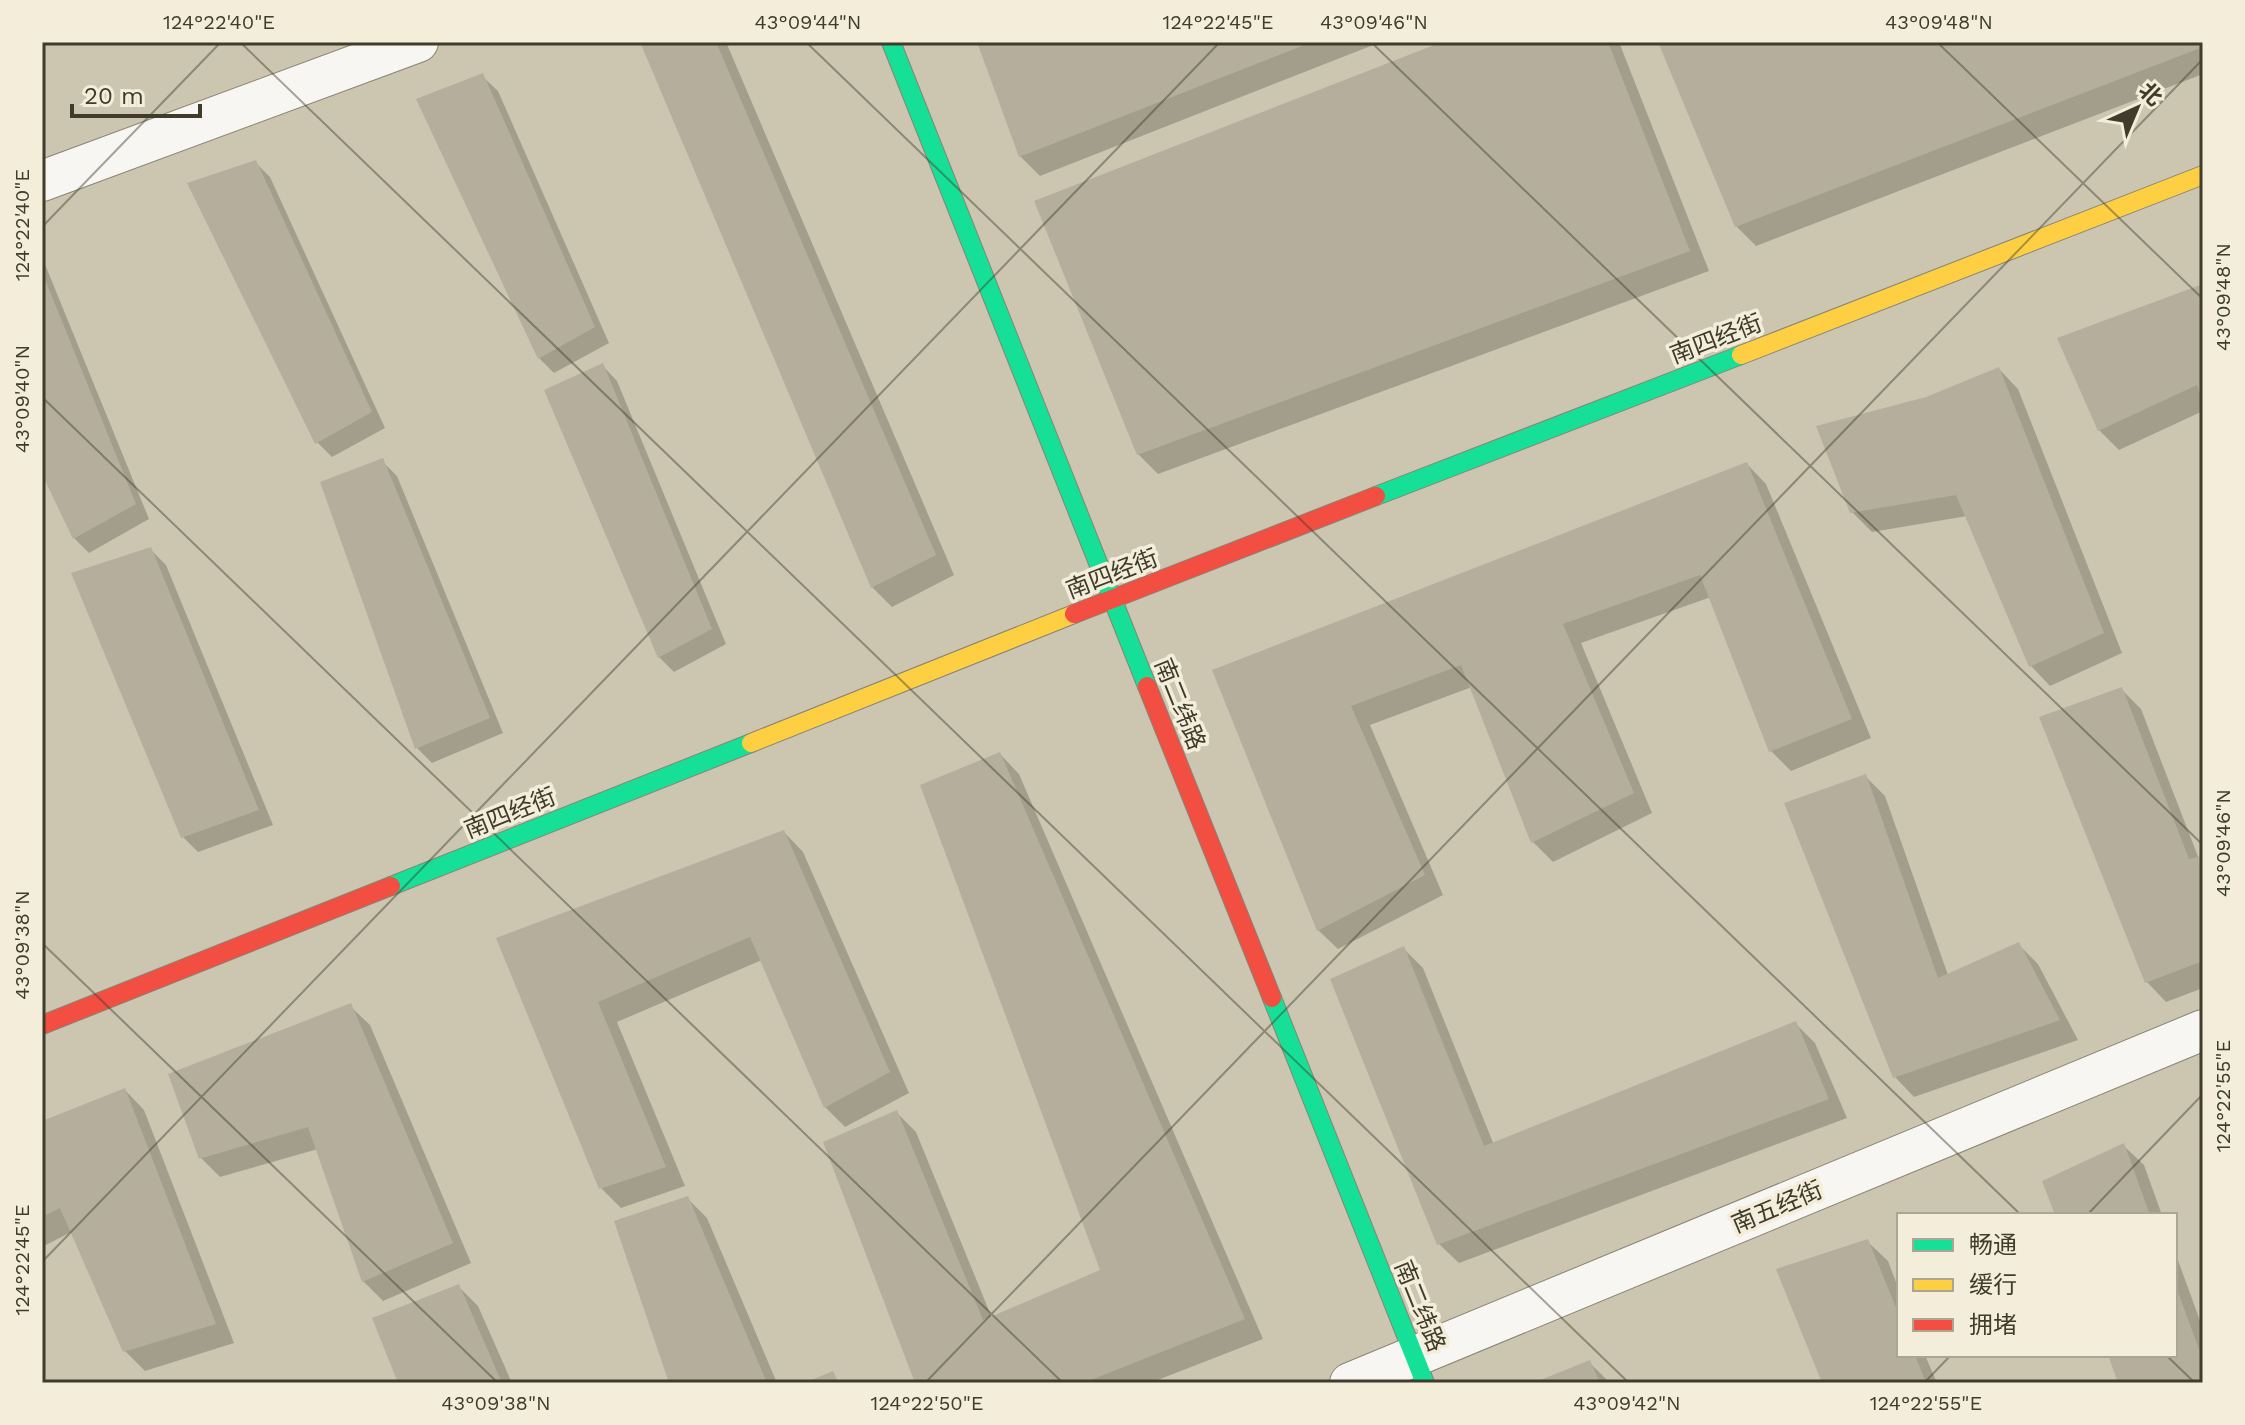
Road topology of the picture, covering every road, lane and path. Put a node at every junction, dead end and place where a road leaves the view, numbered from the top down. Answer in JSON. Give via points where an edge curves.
{"nodes":[{"id":1,"x":418,"y":42,"type":"edge"},
{"id":2,"x":891,"y":42,"type":"edge"},
{"id":3,"x":2203,"y":175,"type":"edge"},
{"id":4,"x":42,"y":181,"type":"edge"},
{"id":5,"x":1112,"y":599,"type":"junction"},
{"id":6,"x":42,"y":1025,"type":"edge"},
{"id":7,"x":2203,"y":1030,"type":"edge"},
{"id":8,"x":1420,"y":1370,"type":"edge"},
{"id":9,"x":1350,"y":1383,"type":"edge"}],
"edges":[{"from":1,"to":4,"type":"street"},
{"from":2,"to":5,"type":"street","name":"南二纬路"},
{"from":3,"to":5,"type":"street","name":"南四经街"},
{"from":5,"to":6,"type":"street","name":"南四经街"},
{"from":5,"to":8,"type":"street","name":"南二纬路"},
{"from":7,"to":8,"type":"street","name":"南五经街"},
{"from":8,"to":9,"type":"street","name":"南五经街"}]}
